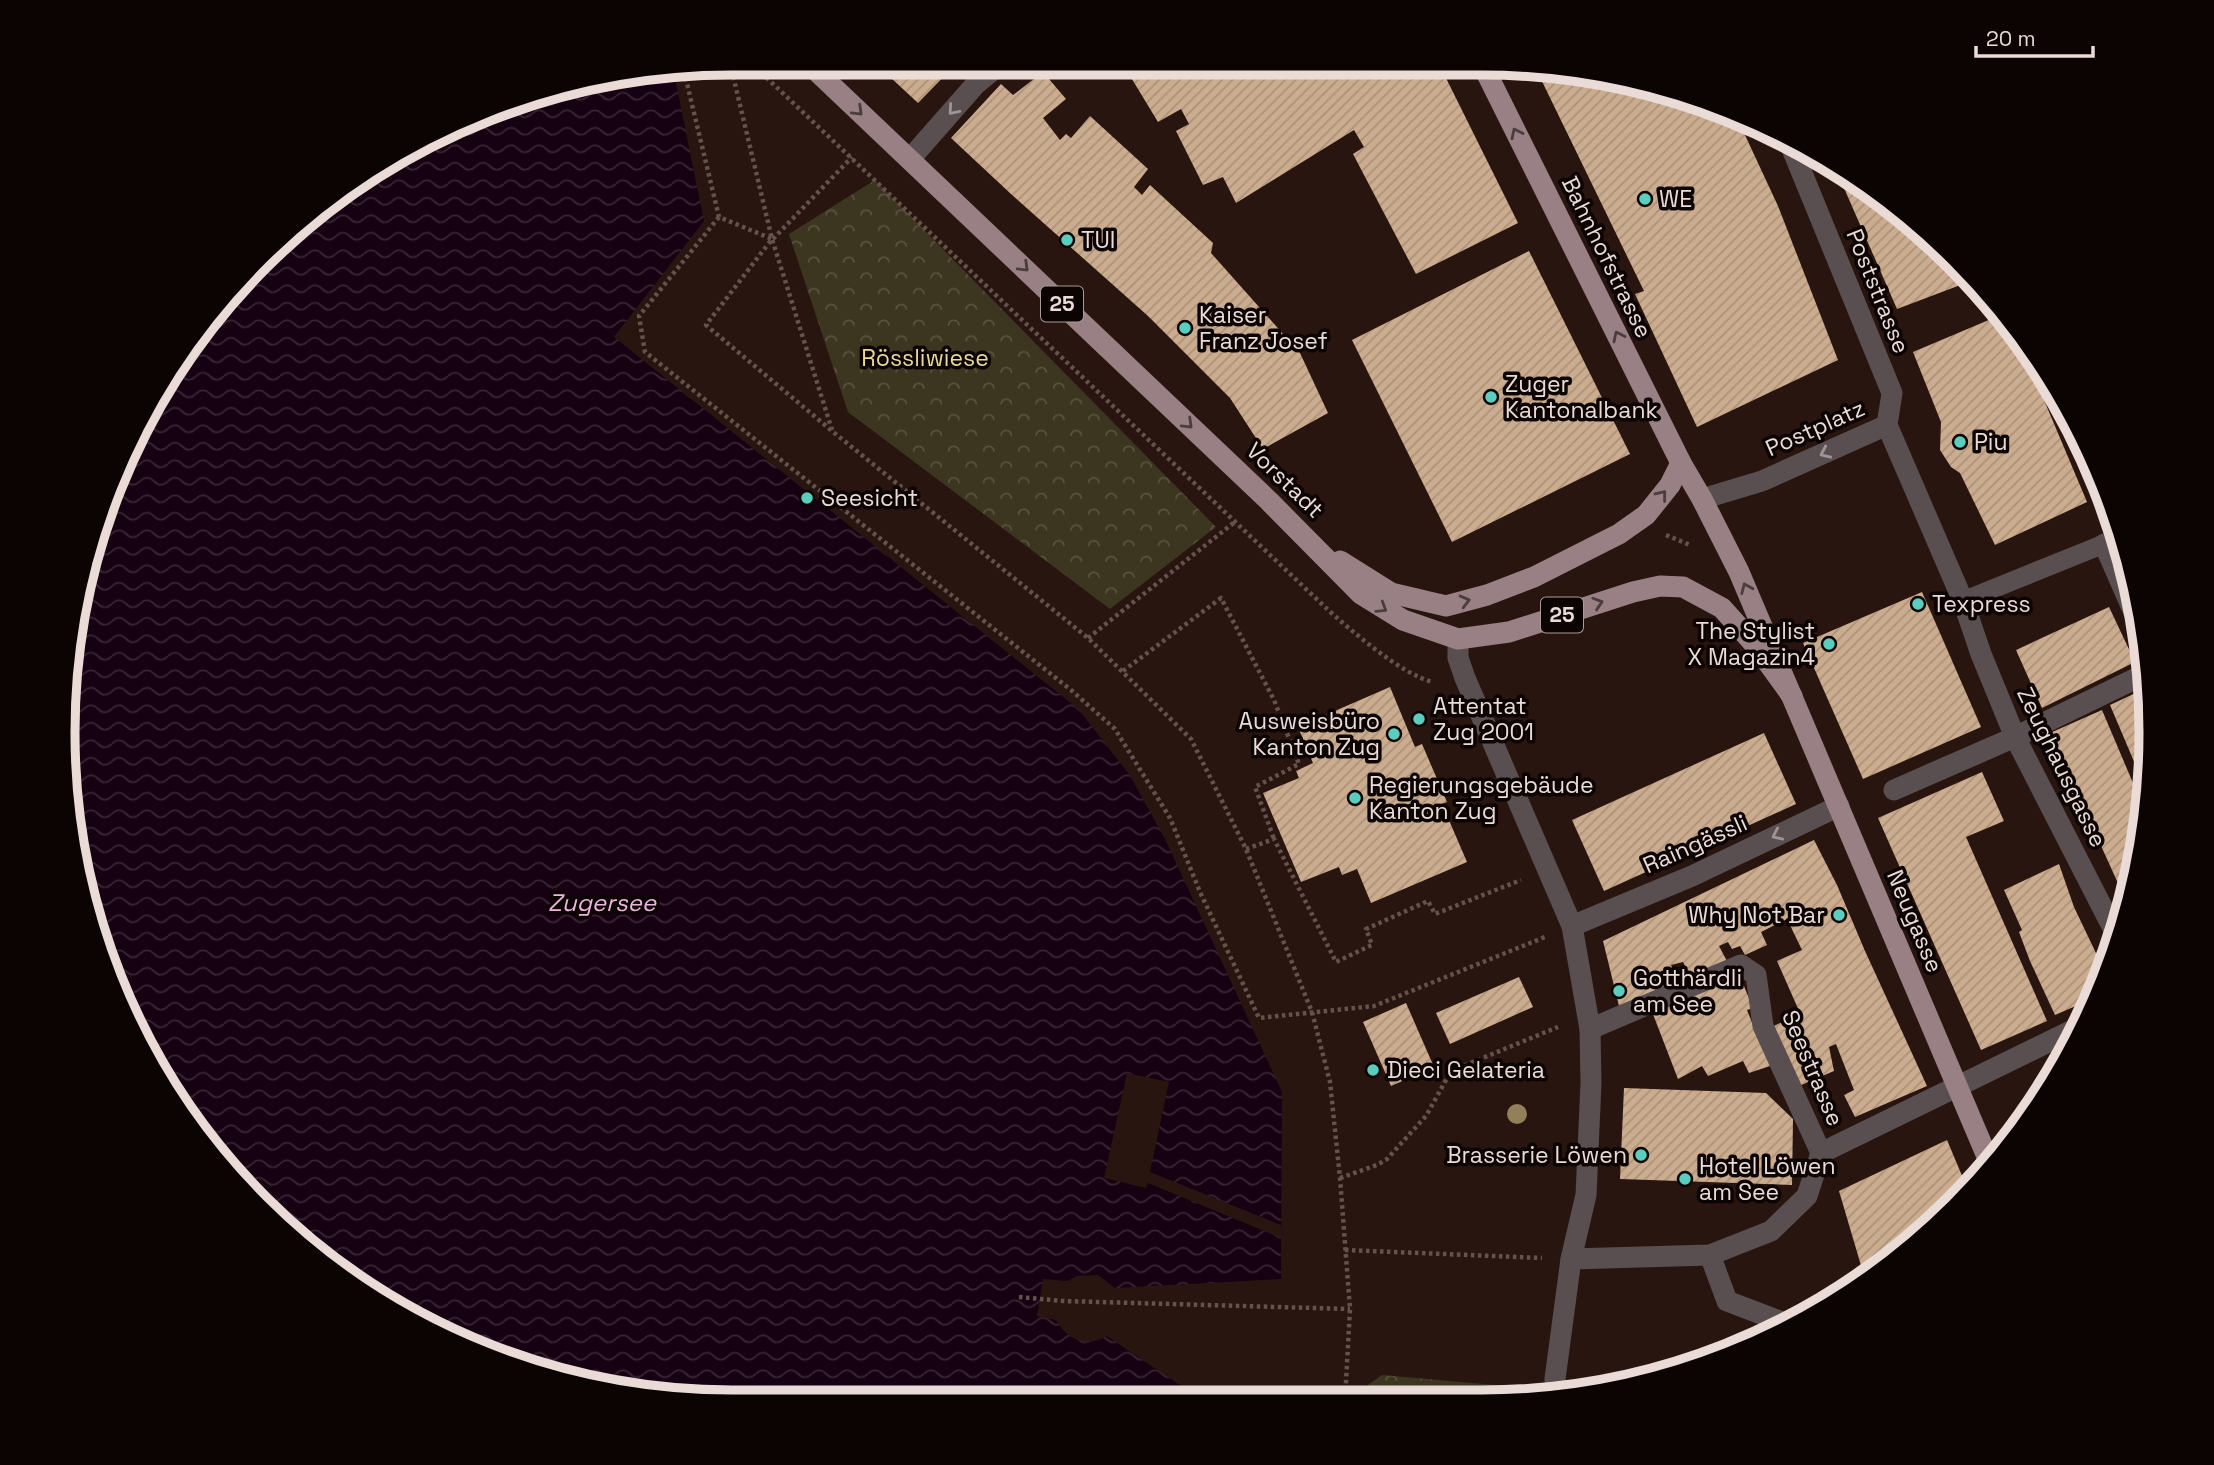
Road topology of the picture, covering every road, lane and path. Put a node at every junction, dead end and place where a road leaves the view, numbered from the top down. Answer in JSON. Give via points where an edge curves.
{"nodes":[{"id":1,"x":733,"y":75,"type":"edge"},
{"id":2,"x":764,"y":75,"type":"edge"},
{"id":3,"x":821,"y":75,"type":"edge"},
{"id":4,"x":987,"y":75,"type":"edge"},
{"id":5,"x":1489,"y":75,"type":"edge"},
{"id":6,"x":686,"y":77,"type":"edge"},
{"id":7,"x":857,"y":152,"type":"dead end"},
{"id":8,"x":1794,"y":155,"type":"edge"},
{"id":9,"x":852,"y":157,"type":"junction"},
{"id":10,"x":910,"y":159,"type":"junction"},
{"id":11,"x":719,"y":217,"type":"junction"},
{"id":12,"x":772,"y":239,"type":"junction"},
{"id":13,"x":1887,"y":425,"type":"junction"},
{"id":14,"x":832,"y":431,"type":"junction"},
{"id":15,"x":1681,"y":463,"type":"junction"},
{"id":16,"x":1702,"y":499,"type":"junction"},
{"id":17,"x":1245,"y":515,"type":"dead end"},
{"id":18,"x":1235,"y":522,"type":"junction"},
{"id":19,"x":1659,"y":532,"type":"dead end"},
{"id":20,"x":1314,"y":545,"type":"junction"},
{"id":21,"x":1699,"y":546,"type":"dead end"},
{"id":22,"x":2112,"y":548,"type":"edge"},
{"id":23,"x":1964,"y":601,"type":"junction"},
{"id":24,"x":1088,"y":638,"type":"junction"},
{"id":25,"x":1458,"y":639,"type":"junction"},
{"id":26,"x":1981,"y":654,"type":"joint"},
{"id":27,"x":1123,"y":671,"type":"junction"},
{"id":28,"x":1465,"y":678,"type":"junction"},
{"id":29,"x":2136,"y":678,"type":"edge"},
{"id":30,"x":1792,"y":696,"type":"junction"},
{"id":31,"x":2015,"y":737,"type":"junction"},
{"id":32,"x":1894,"y":790,"type":"dead end"},
{"id":33,"x":1839,"y":806,"type":"junction"},
{"id":34,"x":1274,"y":839,"type":"junction"},
{"id":35,"x":1247,"y":849,"type":"junction"},
{"id":36,"x":1549,"y":868,"type":"junction"},
{"id":37,"x":2110,"y":923,"type":"edge"},
{"id":38,"x":1572,"y":926,"type":"junction"},
{"id":39,"x":1312,"y":1013,"type":"junction"},
{"id":40,"x":1589,"y":1022,"type":"junction"},
{"id":41,"x":2065,"y":1034,"type":"edge"},
{"id":42,"x":1956,"y":1086,"type":"junction"},
{"id":43,"x":1821,"y":1153,"type":"junction"},
{"id":44,"x":1985,"y":1155,"type":"edge"},
{"id":45,"x":1340,"y":1178,"type":"junction"},
{"id":46,"x":1345,"y":1250,"type":"junction"},
{"id":47,"x":1710,"y":1255,"type":"junction"},
{"id":48,"x":1571,"y":1259,"type":"junction"},
{"id":49,"x":1019,"y":1297,"type":"dead end"},
{"id":50,"x":1350,"y":1310,"type":"junction"},
{"id":51,"x":1776,"y":1320,"type":"edge"},
{"id":52,"x":1555,"y":1385,"type":"edge"},
{"id":53,"x":1346,"y":1390,"type":"edge"}],
"edges":[{"from":1,"to":12,"type":"path"},
{"from":2,"to":9,"type":"path"},
{"from":3,"to":10,"type":"main road","name":"Vorstadt","number":"25","one_way":true},
{"from":4,"to":10,"type":"street","one_way":true},
{"from":15,"to":5,"type":"main road","name":"Bahnhofstrasse","number":"25","one_way":true},
{"from":6,"to":11,"type":"path"},
{"from":7,"to":9,"type":"path"},
{"from":8,"to":13,"type":"street","name":"Poststrasse","via":[[1892,393]]},
{"from":9,"to":12,"type":"path"},
{"from":9,"to":18,"type":"path"},
{"from":10,"to":20,"type":"main road","name":"Vorstadt","number":"25","one_way":true},
{"from":11,"to":12,"type":"path"},
{"from":11,"to":39,"type":"path","via":[[639,316],[645,352],[1115,729],[1170,818],[1259,1018]]},
{"from":12,"to":14,"type":"path"},
{"from":12,"to":14,"type":"path","via":[[706,325]]},
{"from":13,"to":16,"type":"street","name":"Postplatz","one_way":true,"via":[[1762,481]]},
{"from":13,"to":23,"type":"street","name":"Postplatz"},
{"from":14,"to":24,"type":"path"},
{"from":15,"to":16,"type":"main road","name":"Bahnhofstrasse","number":"25"},
{"from":20,"to":15,"type":"main road","one_way":true,"via":[[1391,593],[1446,606],[1534,577],[1619,534],[1646,515]]},
{"from":30,"to":16,"type":"main road","name":"Bahnhofstrasse","number":"25","one_way":true},
{"from":17,"to":18,"type":"path"},
{"from":18,"to":24,"type":"path"},
{"from":18,"to":28,"type":"path","via":[[1343,624],[1409,672],[1431,682]]},
{"from":19,"to":21,"type":"path"},
{"from":20,"to":25,"type":"main road","name":"Vorstadt","number":"25","one_way":true,"via":[[1361,594],[1403,620]]},
{"from":22,"to":23,"type":"lane"},
{"from":23,"to":26,"type":"street","name":"Postplatz"},
{"from":24,"to":27,"type":"path"},
{"from":25,"to":28,"type":"street"},
{"from":25,"to":30,"type":"main road","name":"Vorstadt","number":"25","one_way":true,"via":[[1509,632],[1633,592],[1683,587],[1723,608]]},
{"from":26,"to":31,"type":"street","name":"Zeughausgasse"},
{"from":27,"to":34,"type":"path","via":[[1221,598],[1274,700],[1299,764],[1255,788]]},
{"from":27,"to":35,"type":"path","via":[[1191,739]]},
{"from":28,"to":36,"type":"street"},
{"from":29,"to":31,"type":"street"},
{"from":30,"to":33,"type":"main road","name":"Neugasse","number":"25"},
{"from":31,"to":32,"type":"street"},
{"from":31,"to":37,"type":"street","name":"Zeughausgasse"},
{"from":33,"to":38,"type":"street","name":"Raingässli","one_way":true,"via":[[1692,876]]},
{"from":33,"to":42,"type":"main road","name":"Neugasse","number":"25"},
{"from":34,"to":35,"type":"path"},
{"from":34,"to":36,"type":"path","via":[[1336,962],[1372,945],[1366,929],[1428,901],[1435,914]]},
{"from":35,"to":39,"type":"path"},
{"from":36,"to":38,"type":"street"},
{"from":38,"to":39,"type":"path","via":[[1374,1006]]},
{"from":38,"to":40,"type":"street"},
{"from":39,"to":45,"type":"path","via":[[1330,1082]]},
{"from":40,"to":43,"type":"street","name":"Seestrasse","via":[[1741,965],[1756,975],[1763,1026]]},
{"from":40,"to":45,"type":"path","via":[[1451,1071],[1426,1116],[1387,1159]]},
{"from":40,"to":48,"type":"street","via":[[1586,1195]]},
{"from":41,"to":42,"type":"street"},
{"from":42,"to":43,"type":"street"},
{"from":42,"to":44,"type":"main road","name":"Neugasse","number":"25"},
{"from":43,"to":47,"type":"street","via":[[1807,1196],[1771,1231]]},
{"from":45,"to":46,"type":"path"},
{"from":46,"to":48,"type":"path"},
{"from":46,"to":50,"type":"path"},
{"from":47,"to":48,"type":"street"},
{"from":47,"to":51,"type":"street","via":[[1727,1301]]},
{"from":48,"to":52,"type":"street"},
{"from":49,"to":50,"type":"path"},
{"from":50,"to":53,"type":"path"}]}
